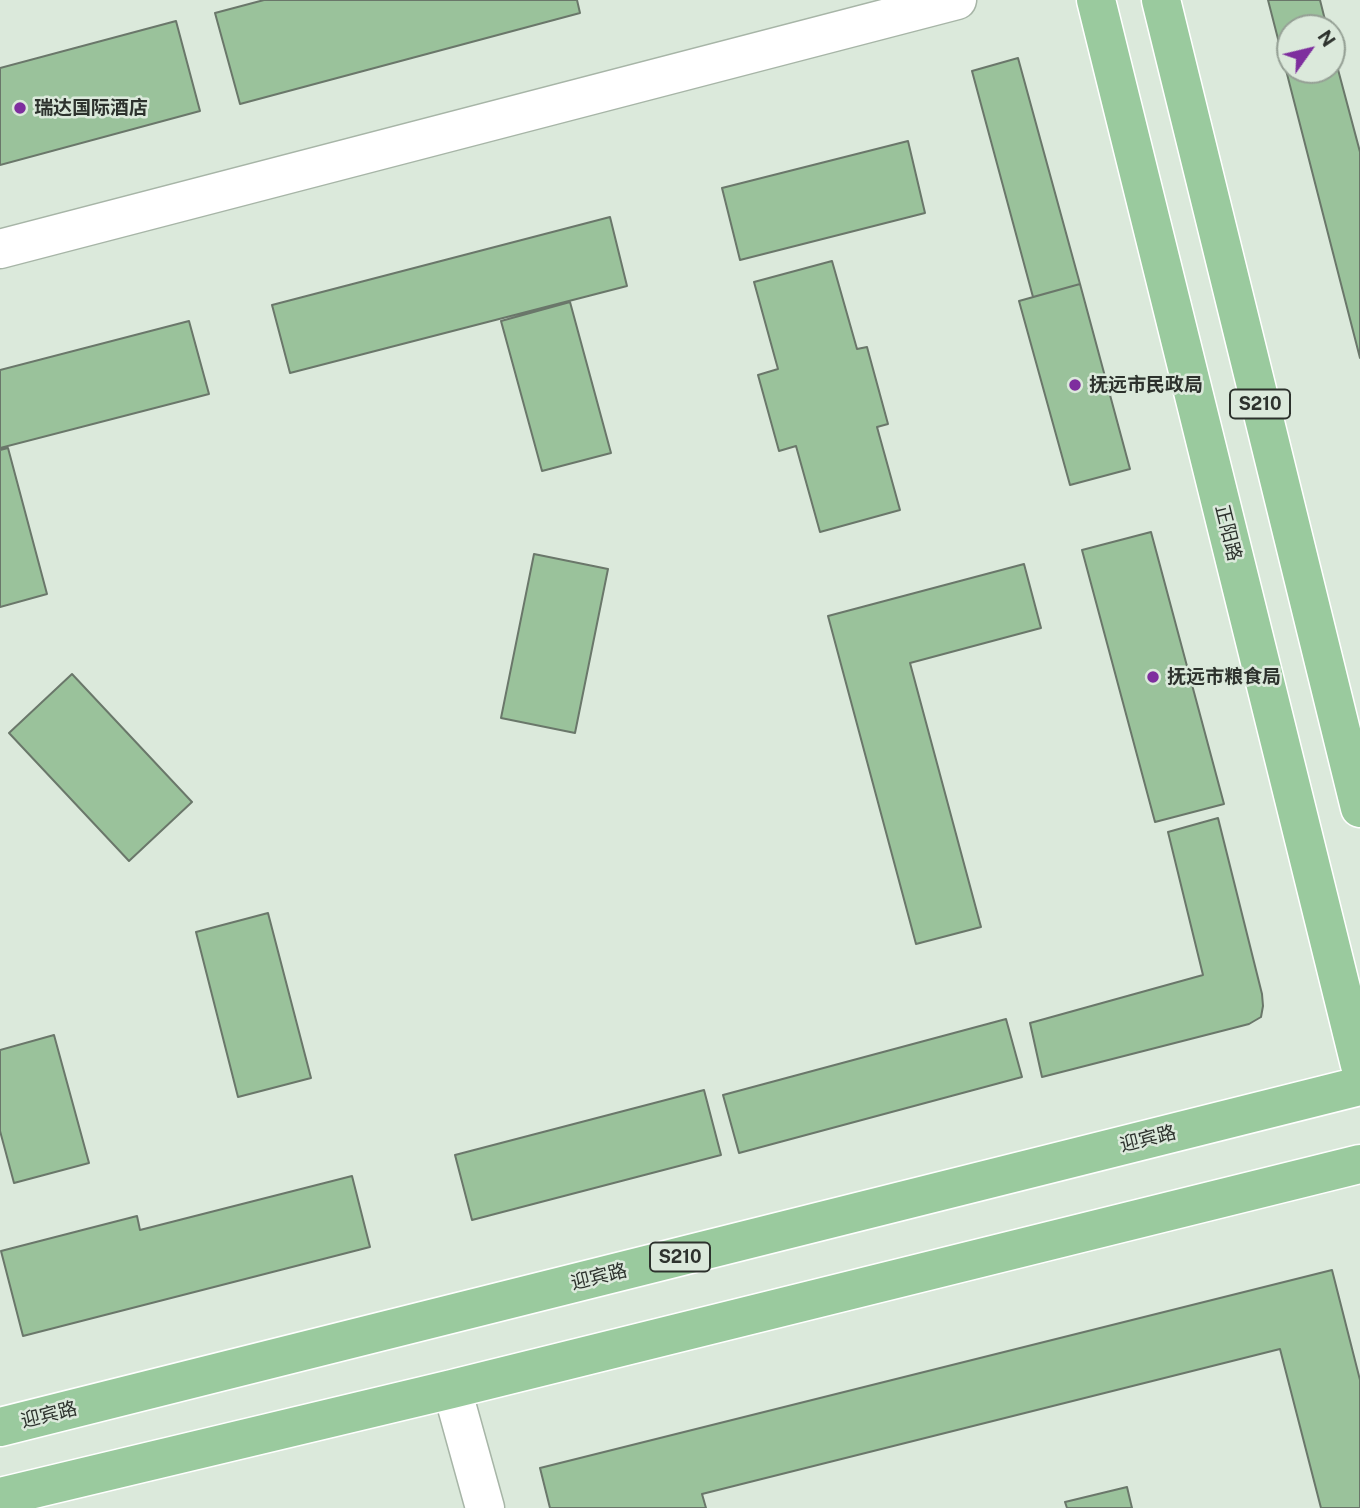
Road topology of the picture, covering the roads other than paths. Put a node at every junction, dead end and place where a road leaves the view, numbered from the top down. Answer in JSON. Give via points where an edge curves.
{"nodes":[{"id":1,"x":957,"y":0,"type":"edge"},
{"id":2,"x":1096,"y":0,"type":"edge"},
{"id":3,"x":1161,"y":0,"type":"edge"},
{"id":4,"x":0,"y":248,"type":"edge"},
{"id":5,"x":1360,"y":808,"type":"edge"},
{"id":6,"x":1360,"y":1065,"type":"edge"},
{"id":7,"x":1360,"y":1086,"type":"edge"},
{"id":8,"x":1360,"y":1164,"type":"edge"},
{"id":9,"x":452,"y":1389,"type":"junction"},
{"id":10,"x":0,"y":1427,"type":"edge"},
{"id":11,"x":0,"y":1497,"type":"edge"},
{"id":12,"x":485,"y":1508,"type":"edge"}],
"edges":[{"from":1,"to":4,"type":"street"},
{"from":2,"to":6,"type":"main road","name":"正阳路"},
{"from":3,"to":5,"type":"main road","number":"S210"},
{"from":7,"to":10,"type":"main road","name":"迎宾路","number":"S210"},
{"from":8,"to":9,"type":"main road"},
{"from":9,"to":11,"type":"main road"},
{"from":9,"to":12,"type":"street"}]}
